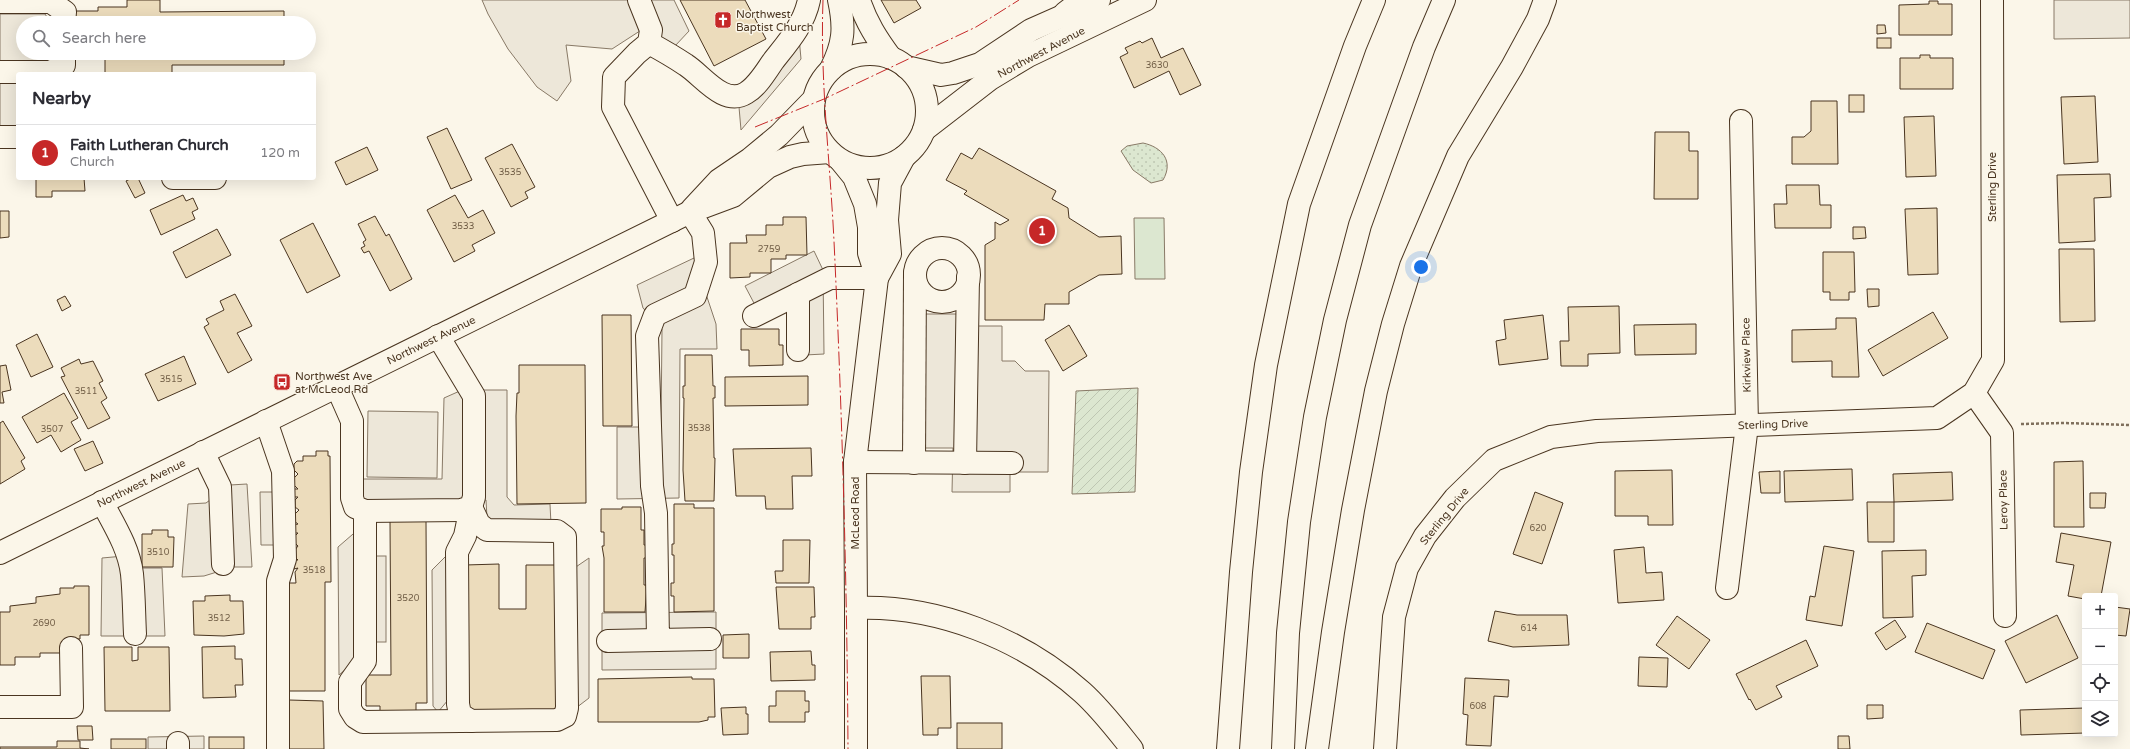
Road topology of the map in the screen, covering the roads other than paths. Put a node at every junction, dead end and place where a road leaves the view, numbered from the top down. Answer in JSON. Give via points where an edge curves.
{"nodes":[{"id":1,"x":639,"y":0,"type":"edge"},
{"id":2,"x":809,"y":0,"type":"edge"},
{"id":3,"x":839,"y":0,"type":"edge"},
{"id":4,"x":859,"y":0,"type":"edge"},
{"id":5,"x":1082,"y":0,"type":"edge"},
{"id":6,"x":1099,"y":0,"type":"edge"},
{"id":7,"x":1145,"y":0,"type":"edge"},
{"id":8,"x":1374,"y":0,"type":"edge"},
{"id":9,"x":1444,"y":0,"type":"edge"},
{"id":10,"x":1545,"y":0,"type":"edge"},
{"id":11,"x":1992,"y":0,"type":"edge"},
{"id":12,"x":0,"y":2,"type":"edge"},
{"id":13,"x":1065,"y":14,"type":"junction"},
{"id":14,"x":64,"y":16,"type":"edge"},
{"id":15,"x":649,"y":43,"type":"junction"},
{"id":16,"x":64,"y":60,"type":"edge"},
{"id":17,"x":899,"y":62,"type":"junction"},
{"id":18,"x":831,"y":69,"type":"junction"},
{"id":19,"x":0,"y":72,"type":"edge"},
{"id":20,"x":16,"y":72,"type":"edge"},
{"id":21,"x":52,"y":72,"type":"edge"},
{"id":22,"x":814,"y":99,"type":"junction"},
{"id":23,"x":1740,"y":121,"type":"dead end"},
{"id":24,"x":924,"y":130,"type":"junction"},
{"id":25,"x":0,"y":136,"type":"edge"},
{"id":26,"x":16,"y":137,"type":"edge"},
{"id":27,"x":836,"y":157,"type":"junction"},
{"id":28,"x":904,"y":158,"type":"junction"},
{"id":29,"x":681,"y":216,"type":"junction"},
{"id":30,"x":915,"y":273,"type":"junction"},
{"id":31,"x":968,"y":277,"type":"junction"},
{"id":32,"x":877,"y":278,"type":"junction"},
{"id":33,"x":798,"y":294,"type":"junction"},
{"id":34,"x":754,"y":316,"type":"dead end"},
{"id":35,"x":438,"y":336,"type":"junction"},
{"id":36,"x":798,"y":350,"type":"dead end"},
{"id":37,"x":337,"y":387,"type":"junction"},
{"id":38,"x":1974,"y":393,"type":"junction"},
{"id":39,"x":266,"y":421,"type":"junction"},
{"id":40,"x":1747,"y":425,"type":"junction"},
{"id":41,"x":203,"y":452,"type":"junction"},
{"id":42,"x":855,"y":462,"type":"junction"},
{"id":43,"x":914,"y":463,"type":"junction"},
{"id":44,"x":965,"y":463,"type":"junction"},
{"id":45,"x":1012,"y":463,"type":"dead end"},
{"id":46,"x":102,"y":502,"type":"junction"},
{"id":47,"x":471,"y":507,"type":"junction"},
{"id":48,"x":365,"y":511,"type":"junction"},
{"id":49,"x":0,"y":553,"type":"edge"},
{"id":50,"x":223,"y":564,"type":"dead end"},
{"id":51,"x":1727,"y":588,"type":"dead end"},
{"id":52,"x":856,"y":608,"type":"junction"},
{"id":53,"x":2005,"y":616,"type":"dead end"},
{"id":54,"x":135,"y":634,"type":"dead end"},
{"id":55,"x":710,"y":639,"type":"dead end"},
{"id":56,"x":658,"y":640,"type":"junction"},
{"id":57,"x":608,"y":641,"type":"dead end"},
{"id":58,"x":71,"y":648,"type":"dead end"},
{"id":59,"x":0,"y":707,"type":"edge"},
{"id":60,"x":471,"y":721,"type":"junction"},
{"id":61,"x":278,"y":749,"type":"edge"},
{"id":62,"x":856,"y":749,"type":"edge"},
{"id":63,"x":1132,"y":749,"type":"edge"},
{"id":64,"x":1228,"y":749,"type":"edge"},
{"id":65,"x":1283,"y":749,"type":"edge"},
{"id":66,"x":1317,"y":749,"type":"edge"},
{"id":67,"x":1385,"y":749,"type":"edge"}],
"edges":[{"from":1,"to":15,"type":"main road","via":[[651,30]]},
{"from":2,"to":15,"type":"main road","via":[[800,26],[746,93],[733,96],[718,92],[688,66]]},
{"from":3,"to":18,"type":"main road","via":[[844,23],[842,42]]},
{"from":4,"to":17,"type":"main road","via":[[865,18],[877,39]]},
{"from":5,"to":13,"type":"main road"},
{"from":6,"to":13,"type":"main road","name":"Northwest Avenue"},
{"from":7,"to":24,"type":"main road","name":"Northwest Avenue","via":[[1028,56],[990,79]]},
{"from":8,"to":64,"type":"main road","via":[[1299,204],[1266,365],[1251,472],[1241,572]]},
{"from":9,"to":65,"type":"main road","via":[[1424,47],[1360,225],[1335,320],[1315,417],[1299,522],[1288,633]]},
{"from":10,"to":66,"type":"main road","via":[[1538,19],[1512,67],[1458,156],[1411,266],[1393,324],[1376,391],[1353,510]]},
{"from":11,"to":38,"type":"main road","name":"Sterling Drive","via":[[1993,360]]},
{"from":12,"to":14,"type":"main road","via":[[51,2],[64,12]]},
{"from":13,"to":17,"type":"main road","name":"Northwest Avenue","via":[[1031,30],[980,64],[953,74],[941,75]]},
{"from":15,"to":29,"type":"main road","via":[[614,77],[613,107]]},
{"from":16,"to":21,"type":"main road","via":[[64,65]]},
{"from":17,"to":18,"type":"main road","via":[[874,54],[856,56]]},
{"from":17,"to":24,"type":"main road","via":[[917,79],[924,95],[927,114]]},
{"from":18,"to":22,"type":"main road","via":[[817,89]]},
{"from":19,"to":20,"type":"main road"},
{"from":22,"to":27,"type":"main road","via":[[815,128]]},
{"from":22,"to":29,"type":"main road","name":"Northwest Avenue","via":[[778,135],[750,159],[719,180]]},
{"from":23,"to":40,"type":"main road","name":"Kirkview Place"},
{"from":24,"to":28,"type":"main road"},
{"from":25,"to":26,"type":"main road"},
{"from":27,"to":28,"type":"main road","via":[[861,168],[870,169],[888,166]]},
{"from":27,"to":29,"type":"main road","name":"Northwest Avenue","via":[[803,154],[790,157],[768,167],[734,196]]},
{"from":27,"to":32,"type":"main road","name":"McLeod Road","via":[[854,177],[865,204],[869,227],[869,253]]},
{"from":28,"to":32,"type":"main road","name":"McLeod Road","via":[[890,183],[887,220],[890,254]]},
{"from":29,"to":35,"type":"main road","name":"Northwest Avenue"},
{"from":29,"to":56,"type":"main road","via":[[703,233],[706,262],[695,296],[655,315],[647,336],[652,486],[656,513]]},
{"from":30,"to":31,"type":"main road","via":[[919,290],[932,300],[941,302],[957,297],[963,291]]},
{"from":30,"to":31,"type":"main road","via":[[922,256],[929,251],[947,248],[962,258],[967,266]]},
{"from":30,"to":43,"type":"main road"},
{"from":31,"to":44,"type":"main road"},
{"from":32,"to":33,"type":"main road","via":[[830,278]]},
{"from":32,"to":42,"type":"main road","name":"McLeod Road"},
{"from":33,"to":34,"type":"main road"},
{"from":33,"to":36,"type":"main road"},
{"from":35,"to":37,"type":"main road","name":"Northwest Avenue"},
{"from":35,"to":47,"type":"main road","via":[[474,396],[474,497]]},
{"from":37,"to":39,"type":"main road","name":"Northwest Avenue"},
{"from":37,"to":48,"type":"main road","via":[[352,421],[352,498],[355,507]]},
{"from":38,"to":40,"type":"main road","name":"Sterling Drive","via":[[1937,418]]},
{"from":38,"to":53,"type":"main road","name":"Leroy Place","via":[[2002,433]]},
{"from":39,"to":41,"type":"main road","name":"Northwest Avenue"},
{"from":39,"to":61,"type":"main road","via":[[283,471],[285,559],[278,581]]},
{"from":40,"to":51,"type":"main road","name":"Kirkview Place"},
{"from":40,"to":67,"type":"main road","name":"Sterling Drive","via":[[1598,431],[1551,437],[1494,460],[1455,498],[1425,536],[1407,568],[1394,617]]},
{"from":41,"to":46,"type":"main road","name":"Northwest Avenue"},
{"from":41,"to":50,"type":"main road","via":[[220,487]]},
{"from":42,"to":43,"type":"main road"},
{"from":42,"to":52,"type":"main road","name":"McLeod Road"},
{"from":43,"to":44,"type":"main road"},
{"from":44,"to":45,"type":"main road"},
{"from":46,"to":49,"type":"main road","name":"Northwest Avenue"},
{"from":46,"to":54,"type":"main road","via":[[127,553],[132,573]]},
{"from":47,"to":48,"type":"main road","via":[[462,510]]},
{"from":47,"to":60,"type":"main road","via":[[465,536],[458,552],[458,704],[460,714]]},
{"from":47,"to":60,"type":"main road","via":[[479,524],[487,530],[557,531],[565,537],[567,708],[565,716],[557,720]]},
{"from":48,"to":60,"type":"main road","via":[[364,661],[350,682],[350,709],[355,717],[363,722]]},
{"from":52,"to":62,"type":"main road","name":"McLeod Road"},
{"from":52,"to":63,"type":"main road","via":[[896,608],[940,616],[990,634],[1022,650],[1082,691]]},
{"from":55,"to":56,"type":"main road"},
{"from":56,"to":57,"type":"main road"},
{"from":58,"to":59,"type":"main road","via":[[72,707]]}]}
